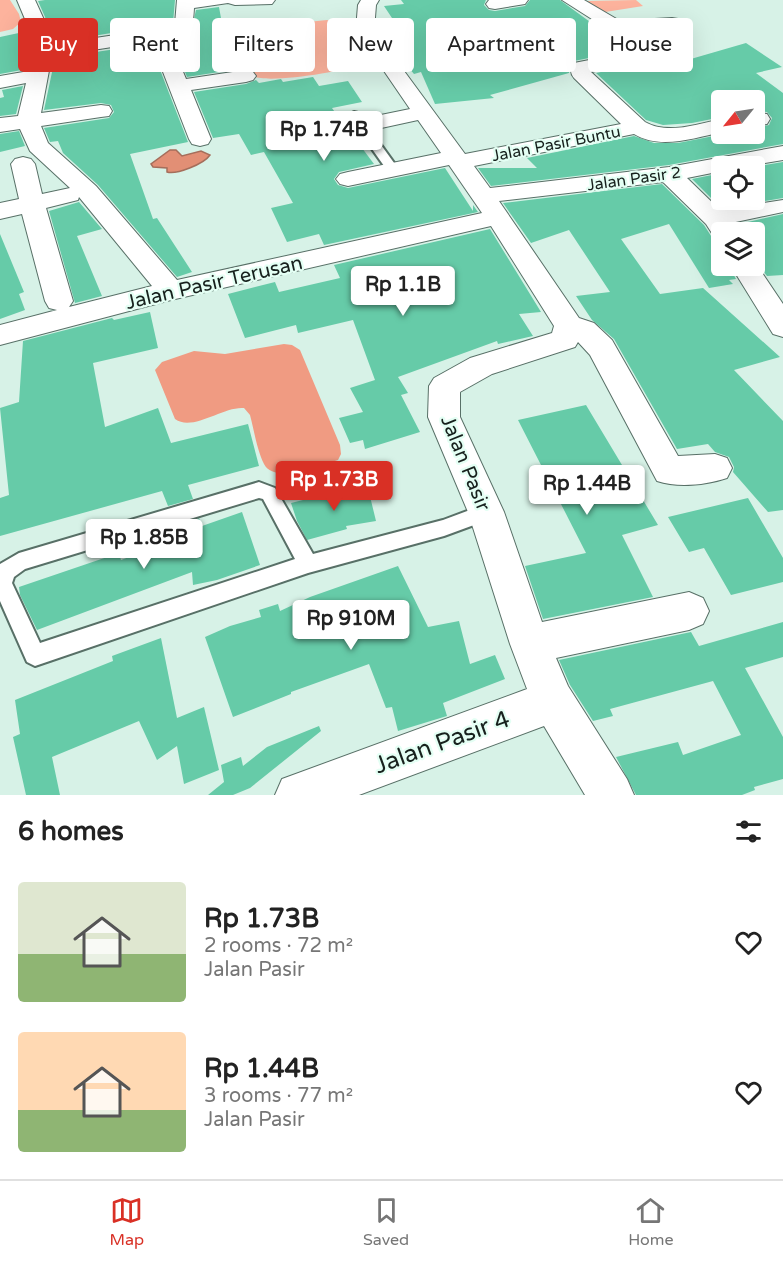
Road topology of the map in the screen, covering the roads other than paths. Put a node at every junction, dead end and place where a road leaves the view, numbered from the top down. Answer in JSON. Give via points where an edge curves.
{"nodes":[{"id":1,"x":26,"y":0,"type":"edge"},
{"id":2,"x":222,"y":0,"type":"edge"},
{"id":3,"x":235,"y":0,"type":"edge"},
{"id":4,"x":266,"y":0,"type":"edge"},
{"id":5,"x":370,"y":0,"type":"edge"},
{"id":6,"x":519,"y":0,"type":"edge"},
{"id":7,"x":571,"y":0,"type":"edge"},
{"id":8,"x":187,"y":2,"type":"edge"},
{"id":9,"x":495,"y":4,"type":"dead end"},
{"id":10,"x":34,"y":18,"type":"edge"},
{"id":11,"x":185,"y":18,"type":"edge"},
{"id":12,"x":601,"y":18,"type":"edge"},
{"id":13,"x":588,"y":66,"type":"edge"},
{"id":14,"x":39,"y":72,"type":"edge"},
{"id":15,"x":173,"y":72,"type":"edge"},
{"id":16,"x":38,"y":75,"type":"junction"},
{"id":17,"x":246,"y":76,"type":"dead end"},
{"id":18,"x":0,"y":82,"type":"edge"},
{"id":19,"x":179,"y":86,"type":"junction"},
{"id":20,"x":101,"y":111,"type":"dead end"},
{"id":21,"x":424,"y":112,"type":"junction"},
{"id":22,"x":28,"y":122,"type":"junction"},
{"id":23,"x":351,"y":123,"type":"joint"},
{"id":24,"x":0,"y":125,"type":"edge"},
{"id":25,"x":637,"y":127,"type":"junction"},
{"id":26,"x":711,"y":127,"type":"edge"},
{"id":27,"x":200,"y":139,"type":"dead end"},
{"id":28,"x":783,"y":153,"type":"edge"},
{"id":29,"x":458,"y":160,"type":"junction"},
{"id":30,"x":23,"y":164,"type":"dead end"},
{"id":31,"x":393,"y":170,"type":"junction"},
{"id":32,"x":669,"y":174,"type":"junction"},
{"id":33,"x":348,"y":179,"type":"dead end"},
{"id":34,"x":69,"y":195,"type":"dead end"},
{"id":35,"x":33,"y":204,"type":"junction"},
{"id":36,"x":491,"y":206,"type":"junction"},
{"id":37,"x":779,"y":206,"type":"dead end"},
{"id":38,"x":0,"y":211,"type":"edge"},
{"id":39,"x":715,"y":222,"type":"edge"},
{"id":40,"x":731,"y":222,"type":"edge"},
{"id":41,"x":750,"y":276,"type":"edge"},
{"id":42,"x":171,"y":291,"type":"junction"},
{"id":43,"x":59,"y":301,"type":"dead end"},
{"id":44,"x":569,"y":326,"type":"junction"},
{"id":45,"x":783,"y":327,"type":"edge"},
{"id":46,"x":0,"y":335,"type":"edge"},
{"id":47,"x":715,"y":468,"type":"dead end"},
{"id":48,"x":486,"y":512,"type":"junction"},
{"id":49,"x":308,"y":564,"type":"junction"},
{"id":50,"x":689,"y":611,"type":"dead end"},
{"id":51,"x":530,"y":644,"type":"junction"},
{"id":52,"x":553,"y":701,"type":"junction"},
{"id":53,"x":298,"y":795,"type":"edge"},
{"id":54,"x":611,"y":795,"type":"edge"}],
"edges":[{"from":1,"to":10,"type":"street"},
{"from":2,"to":8,"type":"street"},
{"from":3,"to":4,"type":"street"},
{"from":5,"to":21,"type":"street","via":[[365,30]]},
{"from":6,"to":9,"type":"street"},
{"from":7,"to":12,"type":"street"},
{"from":8,"to":11,"type":"street"},
{"from":13,"to":25,"type":"street","via":[[580,67],[581,74]]},
{"from":14,"to":16,"type":"street"},
{"from":15,"to":19,"type":"street"},
{"from":16,"to":18,"type":"street"},
{"from":16,"to":22,"type":"street"},
{"from":17,"to":19,"type":"street"},
{"from":19,"to":27,"type":"street"},
{"from":20,"to":22,"type":"street"},
{"from":21,"to":23,"type":"street"},
{"from":21,"to":29,"type":"street"},
{"from":22,"to":24,"type":"street"},
{"from":22,"to":42,"type":"street","via":[[38,146],[87,191]]},
{"from":23,"to":31,"type":"lane"},
{"from":25,"to":26,"type":"street","name":"Jalan Pasir Buntu","via":[[646,135],[658,136]]},
{"from":25,"to":29,"type":"street","name":"Jalan Pasir Buntu"},
{"from":28,"to":32,"type":"street","name":"Jalan Pasir 2"},
{"from":29,"to":31,"type":"street","name":"Jalan Pasir Buntu"},
{"from":29,"to":36,"type":"street"},
{"from":30,"to":35,"type":"street"},
{"from":31,"to":33,"type":"street","name":"Jalan Pasir Buntu"},
{"from":32,"to":36,"type":"street","name":"Jalan Pasir 2"},
{"from":32,"to":39,"type":"street"},
{"from":34,"to":35,"type":"street"},
{"from":35,"to":38,"type":"street"},
{"from":35,"to":43,"type":"street"},
{"from":36,"to":42,"type":"street","name":"Jalan Pasir Terusan"},
{"from":36,"to":44,"type":"street"},
{"from":37,"to":40,"type":"street"},
{"from":41,"to":45,"type":"street"},
{"from":42,"to":46,"type":"street","name":"Jalan Pasir Terusan"},
{"from":44,"to":47,"type":"street","via":[[584,330],[601,348],[669,471]]},
{"from":44,"to":48,"type":"street","name":"Jalan Pasir","via":[[565,340],[481,366],[444,386],[444,417]]},
{"from":48,"to":49,"type":"lane","via":[[444,528]]},
{"from":48,"to":51,"type":"street","name":"Jalan Pasir"},
{"from":49,"to":49,"type":"lane","via":[[35,655],[2,583],[6,571],[19,562],[259,490],[269,494]]},
{"from":50,"to":51,"type":"street"},
{"from":51,"to":52,"type":"street","name":"Jalan Pasir"},
{"from":52,"to":53,"type":"street","name":"Jalan Pasir 4"},
{"from":52,"to":54,"type":"street","name":"Jalan Pasir"}]}
